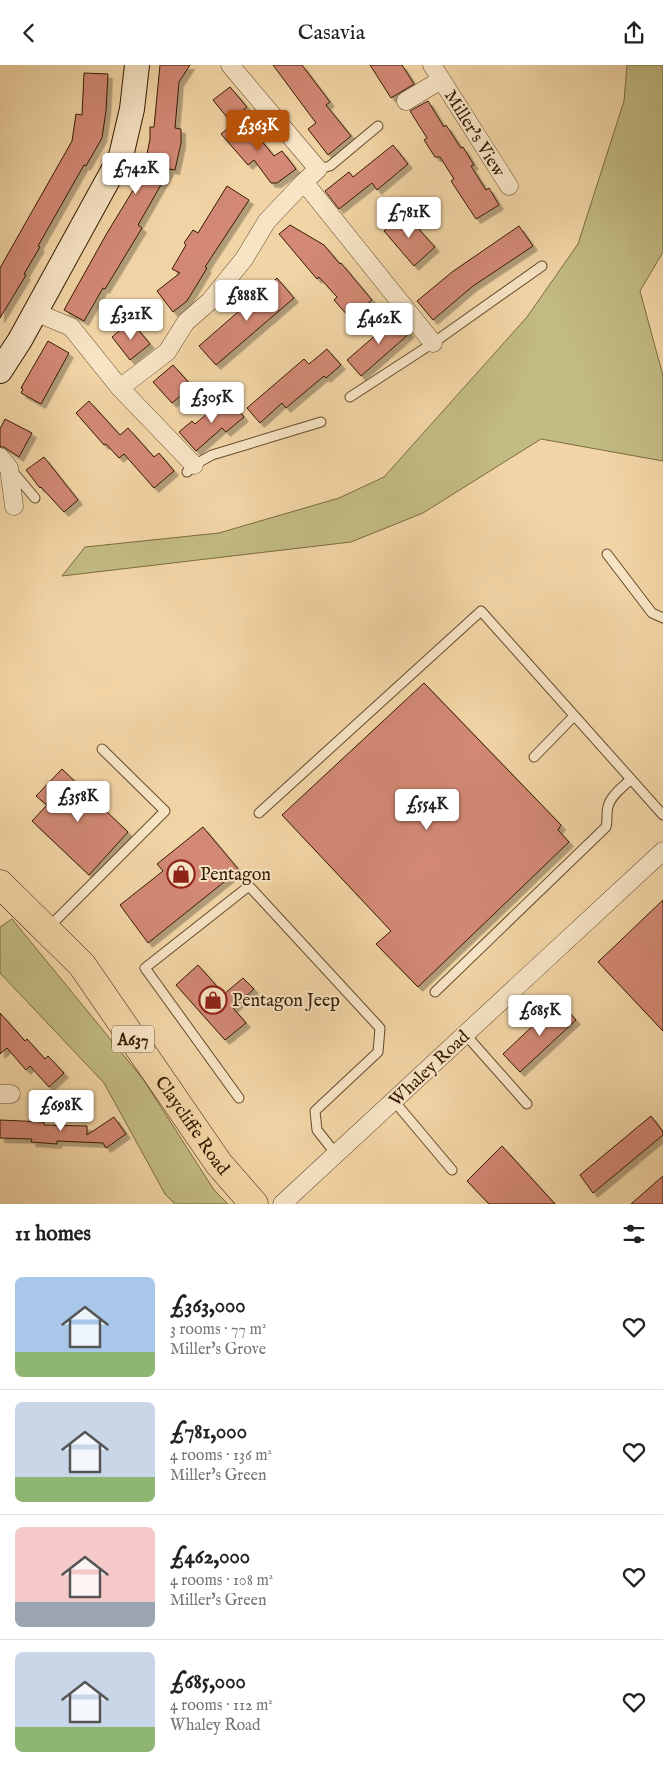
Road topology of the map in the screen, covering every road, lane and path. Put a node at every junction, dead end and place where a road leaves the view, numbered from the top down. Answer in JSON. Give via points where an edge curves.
{"nodes":[{"id":1,"x":137,"y":65,"type":"edge"},
{"id":2,"x":230,"y":65,"type":"edge"},
{"id":3,"x":432,"y":65,"type":"edge"},
{"id":4,"x":441,"y":80,"type":"junction"},
{"id":5,"x":406,"y":101,"type":"dead end"},
{"id":6,"x":378,"y":126,"type":"dead end"},
{"id":7,"x":318,"y":169,"type":"junction"},
{"id":8,"x":304,"y":181,"type":"junction"},
{"id":9,"x":509,"y":186,"type":"dead end"},
{"id":10,"x":542,"y":266,"type":"dead end"},
{"id":11,"x":35,"y":312,"type":"junction"},
{"id":12,"x":433,"y":343,"type":"junction"},
{"id":13,"x":0,"y":371,"type":"edge"},
{"id":14,"x":120,"y":389,"type":"junction"},
{"id":15,"x":350,"y":397,"type":"dead end"},
{"id":16,"x":321,"y":422,"type":"dead end"},
{"id":17,"x":5,"y":463,"type":"edge"},
{"id":18,"x":191,"y":468,"type":"joint"},
{"id":19,"x":36,"y":498,"type":"dead end"},
{"id":20,"x":14,"y":506,"type":"dead end"},
{"id":21,"x":607,"y":554,"type":"dead end"},
{"id":22,"x":663,"y":618,"type":"edge"},
{"id":23,"x":574,"y":716,"type":"junction"},
{"id":24,"x":102,"y":749,"type":"dead end"},
{"id":25,"x":534,"y":757,"type":"dead end"},
{"id":26,"x":631,"y":779,"type":"junction"},
{"id":27,"x":259,"y":813,"type":"dead end"},
{"id":28,"x":663,"y":815,"type":"edge"},
{"id":29,"x":663,"y":851,"type":"edge"},
{"id":30,"x":1,"y":887,"type":"edge"},
{"id":31,"x":46,"y":930,"type":"junction"},
{"id":32,"x":435,"y":992,"type":"dead end"},
{"id":33,"x":466,"y":1034,"type":"junction"},
{"id":34,"x":238,"y":1098,"type":"dead end"},
{"id":35,"x":394,"y":1101,"type":"junction"},
{"id":36,"x":527,"y":1104,"type":"dead end"},
{"id":37,"x":336,"y":1154,"type":"junction"},
{"id":38,"x":452,"y":1170,"type":"dead end"},
{"id":39,"x":254,"y":1204,"type":"edge"},
{"id":40,"x":282,"y":1204,"type":"edge"}],
"edges":[{"from":1,"to":11,"type":"main road","via":[[132,109],[120,156]]},
{"from":2,"to":7,"type":"street"},
{"from":3,"to":4,"type":"street","name":"Miller's View"},
{"from":4,"to":5,"type":"street","name":"Miller's View"},
{"from":4,"to":9,"type":"street","name":"Miller's View"},
{"from":6,"to":7,"type":"lane","via":[[330,166]]},
{"from":7,"to":8,"type":"street"},
{"from":8,"to":12,"type":"street"},
{"from":8,"to":14,"type":"street","via":[[267,221],[244,259],[210,301],[186,322],[167,352]]},
{"from":10,"to":12,"type":"lane"},
{"from":11,"to":13,"type":"main road"},
{"from":11,"to":14,"type":"street","via":[[72,327]]},
{"from":12,"to":15,"type":"lane"},
{"from":14,"to":18,"type":"street"},
{"from":16,"to":18,"type":"lane","via":[[212,455]]},
{"from":17,"to":19,"type":"lane"},
{"from":17,"to":20,"type":"street"},
{"from":21,"to":22,"type":"lane","via":[[652,613]]},
{"from":23,"to":25,"type":"lane"},
{"from":23,"to":26,"type":"lane"},
{"from":23,"to":27,"type":"lane","via":[[481,611]]},
{"from":24,"to":31,"type":"lane","via":[[165,811]]},
{"from":26,"to":28,"type":"lane"},
{"from":26,"to":32,"type":"lane","via":[[611,798],[606,827]]},
{"from":29,"to":33,"type":"street","name":"Whaley Road"},
{"from":30,"to":31,"type":"highway","name":"Claycliffe Road","number":"A637"},
{"from":31,"to":39,"type":"highway","name":"Claycliffe Road","number":"A637","via":[[82,965],[219,1165]]},
{"from":33,"to":35,"type":"street","name":"Whaley Road"},
{"from":33,"to":36,"type":"lane"},
{"from":34,"to":37,"type":"lane","via":[[145,968],[249,886],[380,1028],[378,1052],[315,1111],[317,1129]]},
{"from":35,"to":37,"type":"street","name":"Whaley Road"},
{"from":35,"to":38,"type":"lane"},
{"from":37,"to":40,"type":"street","name":"Whaley Road"}]}
